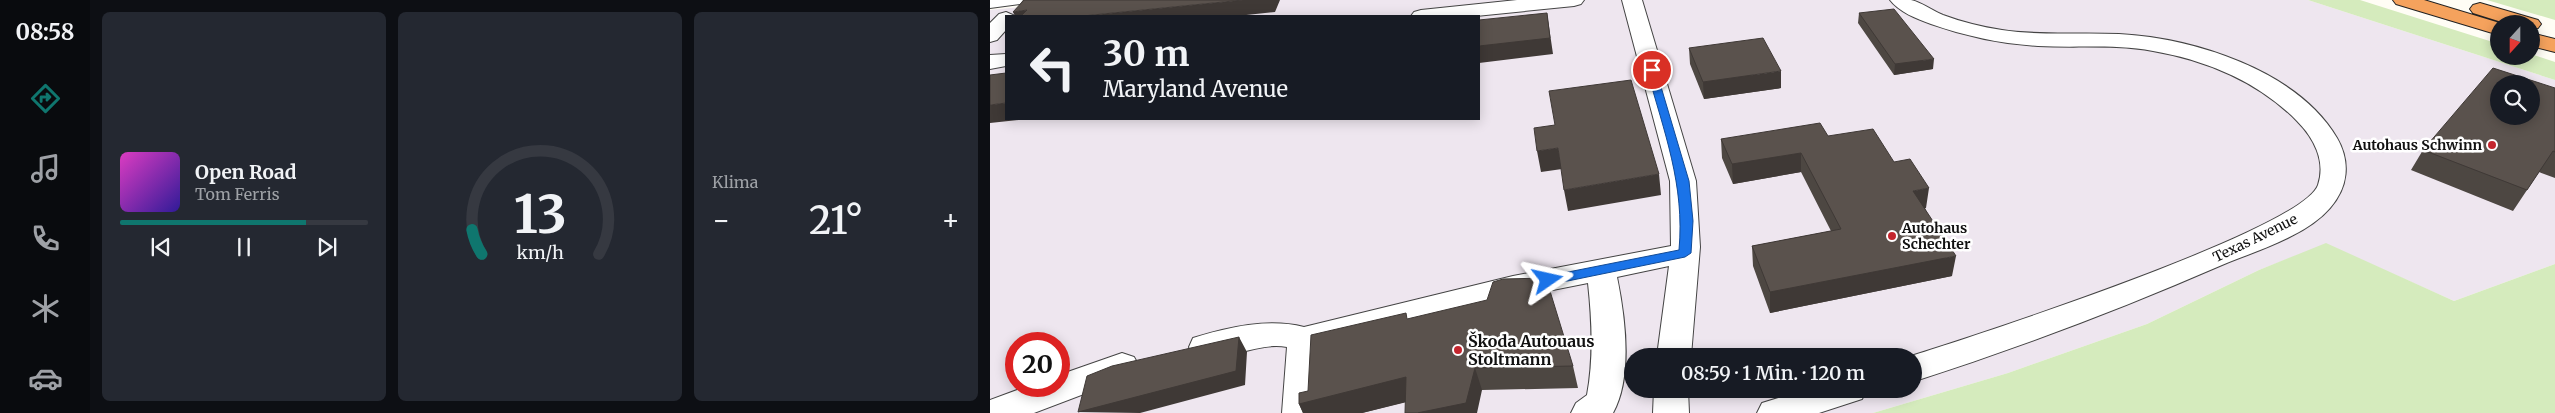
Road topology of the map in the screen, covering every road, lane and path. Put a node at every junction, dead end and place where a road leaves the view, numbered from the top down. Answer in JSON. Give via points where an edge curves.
{"nodes":[{"id":1,"x":1013,"y":0,"type":"edge"},
{"id":2,"x":1023,"y":0,"type":"edge"},
{"id":3,"x":1574,"y":0,"type":"edge"},
{"id":4,"x":1632,"y":0,"type":"edge"},
{"id":5,"x":1900,"y":0,"type":"edge"},
{"id":6,"x":2403,"y":0,"type":"edge"},
{"id":7,"x":2450,"y":0,"type":"edge"},
{"id":8,"x":990,"y":2,"type":"edge"},
{"id":9,"x":1009,"y":15,"type":"edge"},
{"id":10,"x":1431,"y":15,"type":"edge"},
{"id":11,"x":2501,"y":15,"type":"edge"},
{"id":12,"x":1005,"y":19,"type":"edge"},
{"id":13,"x":2490,"y":26,"type":"edge"},
{"id":14,"x":2540,"y":27,"type":"edge"},
{"id":15,"x":2555,"y":31,"type":"edge"},
{"id":16,"x":990,"y":36,"type":"edge"},
{"id":17,"x":2540,"y":42,"type":"edge"},
{"id":18,"x":2555,"y":46,"type":"edge"},
{"id":19,"x":1005,"y":60,"type":"edge"},
{"id":20,"x":990,"y":62,"type":"edge"},
{"id":21,"x":1685,"y":253,"type":"junction"},
{"id":22,"x":1601,"y":271,"type":"junction"},
{"id":23,"x":1304,"y":339,"type":"junction"},
{"id":24,"x":1675,"y":348,"type":"edge"},
{"id":25,"x":1922,"y":366,"type":"edge"},
{"id":26,"x":1670,"y":398,"type":"edge"},
{"id":27,"x":1822,"y":398,"type":"edge"},
{"id":28,"x":994,"y":413,"type":"edge"},
{"id":29,"x":1300,"y":413,"type":"edge"},
{"id":30,"x":1589,"y":413,"type":"edge"},
{"id":31,"x":1671,"y":413,"type":"edge"},
{"id":32,"x":1775,"y":413,"type":"edge"}],
"edges":[{"from":1,"to":8,"type":"street"},
{"from":2,"to":9,"type":"street"},
{"from":3,"to":10,"type":"street"},
{"from":4,"to":21,"type":"street","via":[[1683,181],[1687,221]]},
{"from":5,"to":25,"type":"street","name":"Texas Avenue","via":[[1934,19],[1999,36],[2152,44],[2222,62],[2278,90],[2301,109],[2320,130],[2332,151],[2334,173],[2329,190],[2320,203],[2261,238],[2128,294]]},
{"from":6,"to":13,"type":"highway"},
{"from":7,"to":11,"type":"highway"},
{"from":12,"to":16,"type":"street"},
{"from":14,"to":15,"type":"highway"},
{"from":17,"to":18,"type":"highway"},
{"from":19,"to":20,"type":"street"},
{"from":21,"to":22,"type":"street"},
{"from":21,"to":24,"type":"street"},
{"from":22,"to":23,"type":"street","via":[[1513,287]]},
{"from":22,"to":30,"type":"street","via":[[1606,290],[1607,371],[1604,396],[1598,408]]},
{"from":23,"to":28,"type":"street","via":[[1284,334],[1244,338],[1117,367]]},
{"from":23,"to":29,"type":"street"},
{"from":26,"to":31,"type":"street"},
{"from":27,"to":32,"type":"street"}]}
